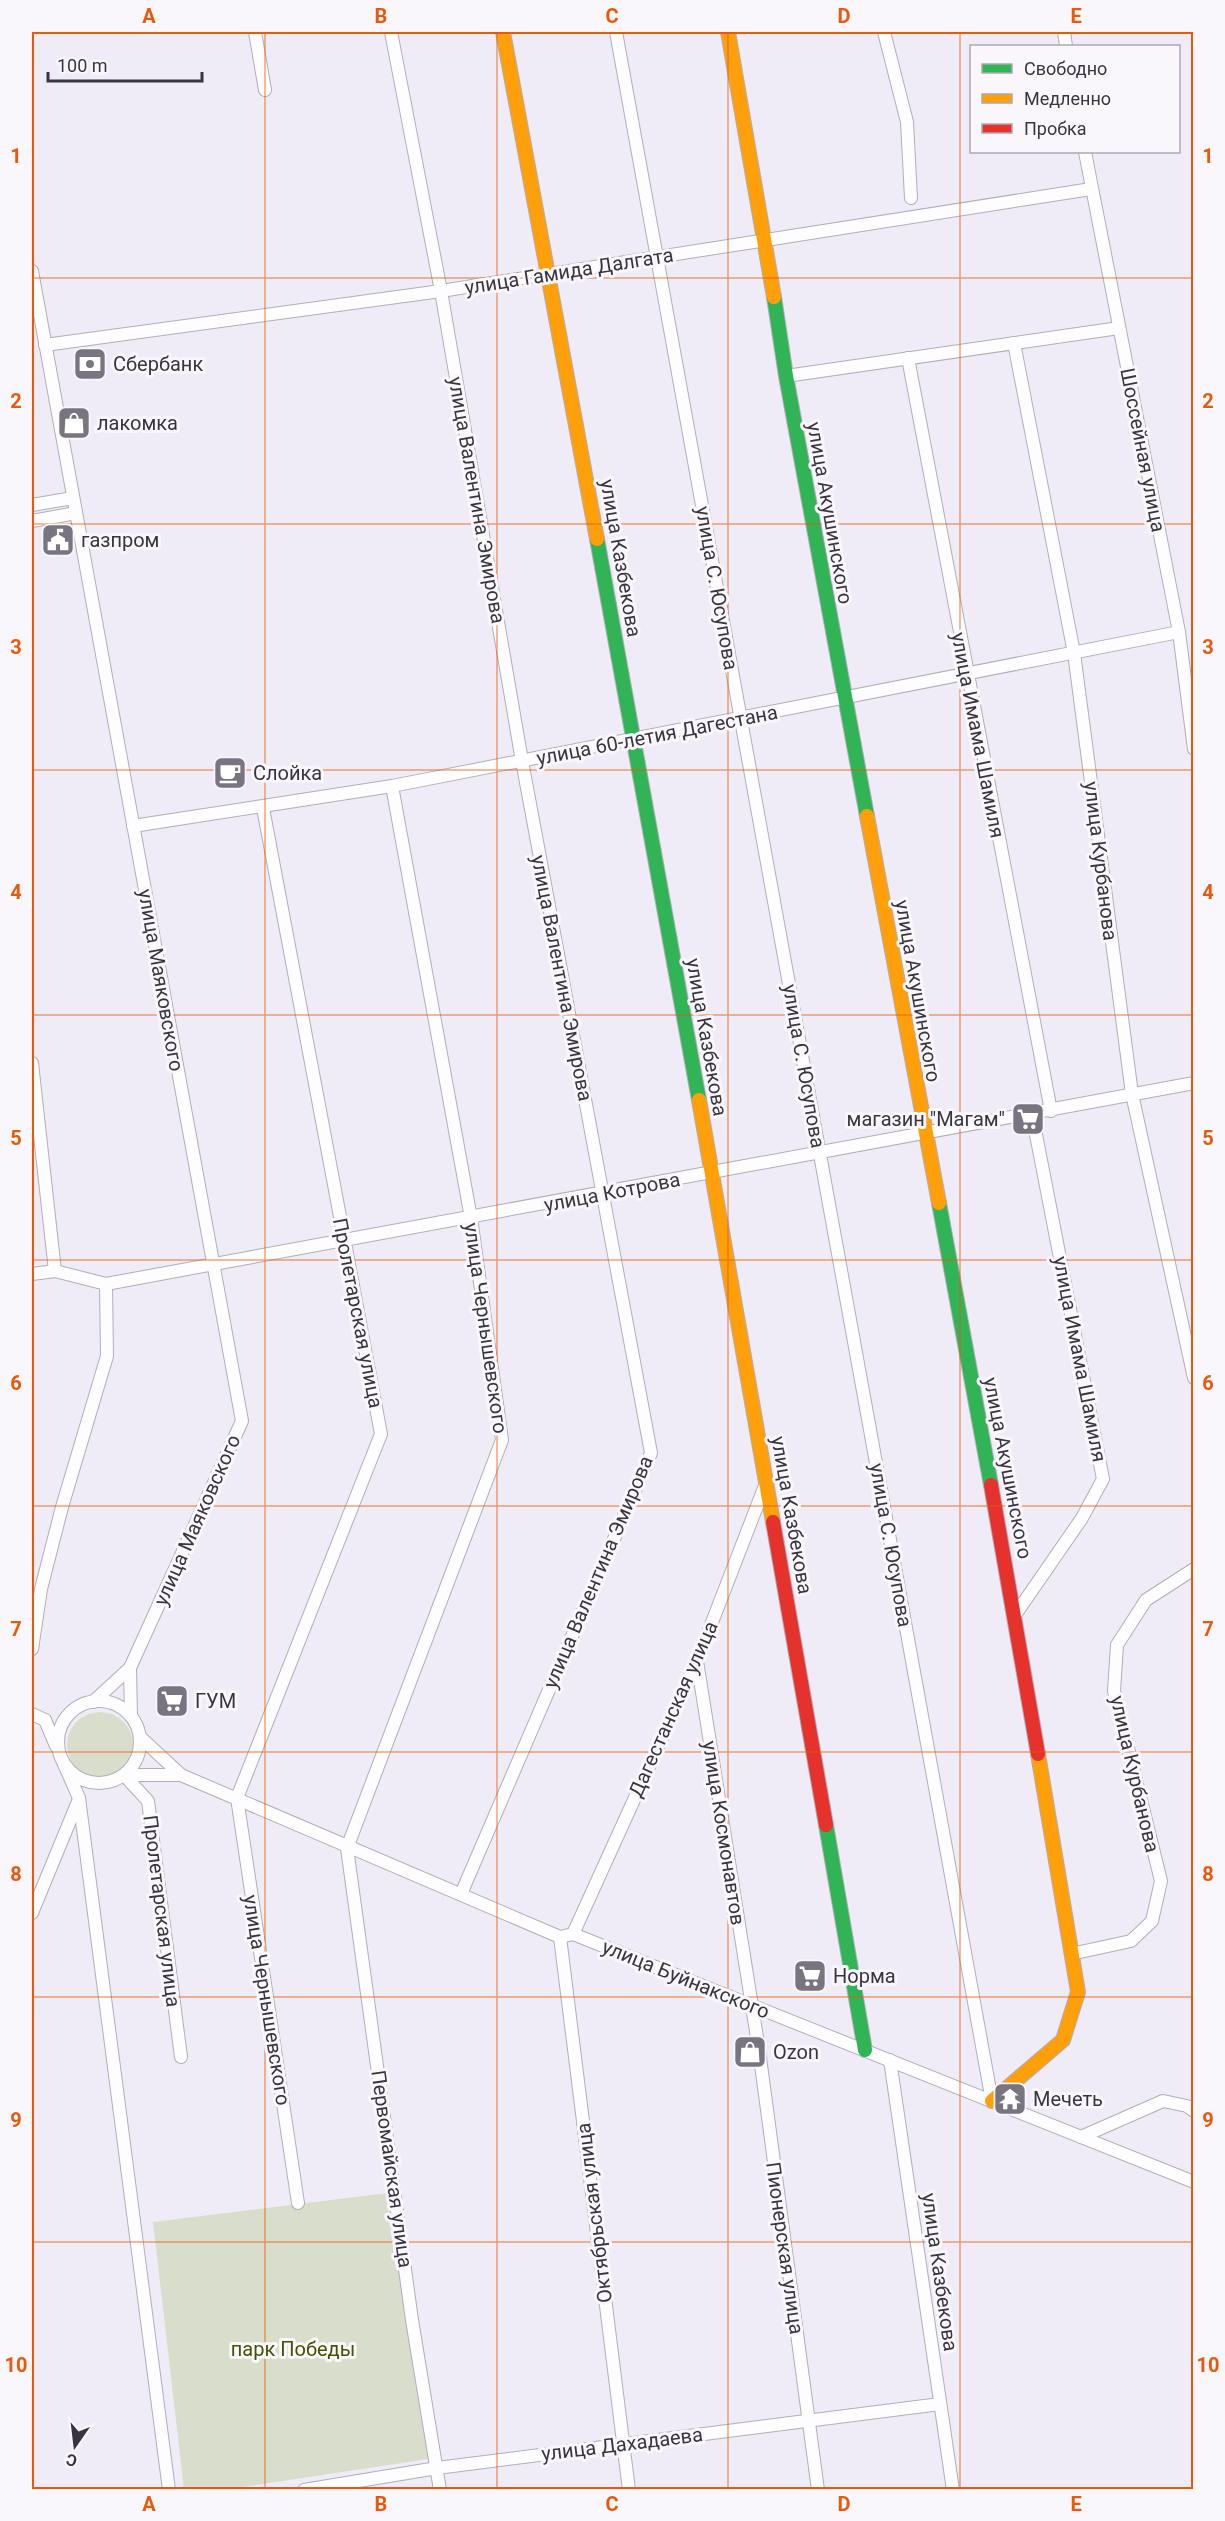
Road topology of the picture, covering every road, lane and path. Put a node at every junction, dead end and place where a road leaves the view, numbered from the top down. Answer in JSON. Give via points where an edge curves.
{"nodes":[{"id":1,"x":255,"y":32,"type":"edge"},
{"id":2,"x":391,"y":32,"type":"edge"},
{"id":3,"x":503,"y":32,"type":"edge"},
{"id":4,"x":616,"y":32,"type":"edge"},
{"id":5,"x":728,"y":32,"type":"edge"},
{"id":6,"x":884,"y":32,"type":"edge"},
{"id":7,"x":266,"y":90,"type":"dead end"},
{"id":8,"x":1085,"y":153,"type":"edge"},
{"id":9,"x":1091,"y":189,"type":"junction"},
{"id":10,"x":911,"y":198,"type":"dead end"},
{"id":11,"x":766,"y":240,"type":"junction"},
{"id":12,"x":656,"y":257,"type":"junction"},
{"id":13,"x":32,"y":271,"type":"edge"},
{"id":14,"x":549,"y":274,"type":"junction"},
{"id":15,"x":441,"y":291,"type":"junction"},
{"id":16,"x":1119,"y":328,"type":"junction"},
{"id":17,"x":1014,"y":343,"type":"junction"},
{"id":18,"x":45,"y":345,"type":"junction"},
{"id":19,"x":908,"y":358,"type":"junction"},
{"id":20,"x":786,"y":376,"type":"junction"},
{"id":21,"x":73,"y":498,"type":"junction"},
{"id":22,"x":32,"y":505,"type":"edge"},
{"id":23,"x":76,"y":513,"type":"junction"},
{"id":24,"x":32,"y":521,"type":"edge"},
{"id":25,"x":1179,"y":632,"type":"junction"},
{"id":26,"x":1074,"y":653,"type":"junction"},
{"id":27,"x":966,"y":674,"type":"junction"},
{"id":28,"x":845,"y":698,"type":"junction"},
{"id":29,"x":741,"y":718,"type":"junction"},
{"id":30,"x":634,"y":739,"type":"junction"},
{"id":31,"x":1194,"y":749,"type":"edge"},
{"id":32,"x":522,"y":761,"type":"junction"},
{"id":33,"x":392,"y":786,"type":"junction"},
{"id":34,"x":263,"y":808,"type":"junction"},
{"id":35,"x":133,"y":826,"type":"junction"},
{"id":36,"x":32,"y":1063,"type":"edge"},
{"id":37,"x":1194,"y":1083,"type":"edge"},
{"id":38,"x":1131,"y":1094,"type":"junction"},
{"id":39,"x":1051,"y":1111,"type":"junction"},
{"id":40,"x":1032,"y":1114,"type":"junction"},
{"id":41,"x":925,"y":1134,"type":"junction"},
{"id":42,"x":820,"y":1153,"type":"junction"},
{"id":43,"x":712,"y":1173,"type":"junction"},
{"id":44,"x":602,"y":1194,"type":"junction"},
{"id":45,"x":471,"y":1218,"type":"junction"},
{"id":46,"x":344,"y":1241,"type":"junction"},
{"id":47,"x":214,"y":1266,"type":"junction"},
{"id":48,"x":55,"y":1271,"type":"junction"},
{"id":49,"x":32,"y":1274,"type":"edge"},
{"id":50,"x":106,"y":1284,"type":"junction"},
{"id":51,"x":1194,"y":1378,"type":"edge"},
{"id":52,"x":767,"y":1482,"type":"junction"},
{"id":53,"x":1194,"y":1569,"type":"edge"},
{"id":54,"x":1016,"y":1616,"type":"junction"},
{"id":55,"x":32,"y":1649,"type":"edge"},
{"id":56,"x":697,"y":1661,"type":"junction"},
{"id":57,"x":130,"y":1668,"type":"junction"},
{"id":58,"x":93,"y":1702,"type":"junction"},
{"id":59,"x":70,"y":1713,"type":"junction"},
{"id":60,"x":32,"y":1714,"type":"edge"},
{"id":61,"x":131,"y":1716,"type":"junction"},
{"id":62,"x":45,"y":1720,"type":"junction"},
{"id":63,"x":140,"y":1737,"type":"junction"},
{"id":64,"x":59,"y":1752,"type":"junction"},
{"id":65,"x":64,"y":1764,"type":"junction"},
{"id":66,"x":124,"y":1775,"type":"junction"},
{"id":67,"x":181,"y":1776,"type":"junction"},
{"id":68,"x":102,"y":1784,"type":"junction"},
{"id":69,"x":79,"y":1798,"type":"junction"},
{"id":70,"x":237,"y":1798,"type":"junction"},
{"id":71,"x":347,"y":1848,"type":"junction"},
{"id":72,"x":461,"y":1894,"type":"junction"},
{"id":73,"x":32,"y":1913,"type":"edge"},
{"id":74,"x":573,"y":1934,"type":"junction"},
{"id":75,"x":560,"y":1937,"type":"junction"},
{"id":76,"x":1071,"y":1954,"type":"junction"},
{"id":77,"x":752,"y":2006,"type":"junction"},
{"id":78,"x":865,"y":2050,"type":"junction"},
{"id":79,"x":181,"y":2057,"type":"dead end"},
{"id":80,"x":890,"y":2060,"type":"junction"},
{"id":81,"x":992,"y":2101,"type":"junction"},
{"id":82,"x":1194,"y":2111,"type":"edge"},
{"id":83,"x":1081,"y":2137,"type":"junction"},
{"id":84,"x":1194,"y":2182,"type":"edge"},
{"id":85,"x":298,"y":2203,"type":"dead end"},
{"id":86,"x":940,"y":2404,"type":"junction"},
{"id":87,"x":808,"y":2421,"type":"junction"},
{"id":88,"x":622,"y":2444,"type":"junction"},
{"id":89,"x":437,"y":2468,"type":"junction"},
{"id":90,"x":169,"y":2490,"type":"edge"},
{"id":91,"x":304,"y":2490,"type":"edge"},
{"id":92,"x":440,"y":2490,"type":"edge"},
{"id":93,"x":629,"y":2490,"type":"edge"},
{"id":94,"x":818,"y":2490,"type":"edge"},
{"id":95,"x":952,"y":2490,"type":"edge"}],
"edges":[{"from":1,"to":7,"type":"street"},
{"from":2,"to":15,"type":"street","name":"улица Валентина Эмирова"},
{"from":3,"to":14,"type":"street","name":"улица Казбекова"},
{"from":4,"to":12,"type":"street","name":"улица С. Юсупова"},
{"from":5,"to":11,"type":"street","name":"улица Акушинского"},
{"from":6,"to":10,"type":"street","via":[[907,122]]},
{"from":8,"to":9,"type":"street","name":"Шоссейная улица"},
{"from":9,"to":11,"type":"street","name":"улица Гамида Далгата"},
{"from":9,"to":16,"type":"street","name":"Шоссейная улица"},
{"from":11,"to":12,"type":"street","name":"улица Гамида Далгата"},
{"from":11,"to":20,"type":"street","name":"улица Акушинского"},
{"from":12,"to":14,"type":"street","name":"улица Гамида Далгата"},
{"from":12,"to":29,"type":"street","name":"улица С. Юсупова"},
{"from":13,"to":18,"type":"street","name":"улица Маяковского"},
{"from":14,"to":15,"type":"street","name":"улица Гамида Далгата"},
{"from":14,"to":30,"type":"street","name":"улица Казбекова"},
{"from":15,"to":18,"type":"street","name":"улица Гамида Далгата"},
{"from":15,"to":32,"type":"street","name":"улица Валентина Эмирова"},
{"from":16,"to":17,"type":"street"},
{"from":16,"to":25,"type":"street","name":"Шоссейная улица"},
{"from":17,"to":19,"type":"street"},
{"from":17,"to":26,"type":"street","name":"улица Курбанова"},
{"from":18,"to":21,"type":"street","name":"улица Маяковского"},
{"from":19,"to":20,"type":"street"},
{"from":19,"to":27,"type":"street","name":"улица Имама Шамиля"},
{"from":20,"to":28,"type":"street","name":"улица Акушинского"},
{"from":21,"to":22,"type":"street"},
{"from":21,"to":23,"type":"street","name":"улица Маяковского"},
{"from":23,"to":24,"type":"street"},
{"from":23,"to":35,"type":"street","name":"улица Маяковского"},
{"from":25,"to":26,"type":"street","name":"улица 60-летия Дагестана"},
{"from":25,"to":31,"type":"street","name":"Шоссейная улица"},
{"from":26,"to":27,"type":"street","name":"улица 60-летия Дагестана"},
{"from":26,"to":38,"type":"street","name":"улица Курбанова"},
{"from":27,"to":28,"type":"street","name":"улица 60-летия Дагестана"},
{"from":27,"to":39,"type":"street","name":"улица Имама Шамиля"},
{"from":28,"to":29,"type":"street","name":"улица 60-летия Дагестана"},
{"from":28,"to":41,"type":"street","name":"улица Акушинского"},
{"from":29,"to":30,"type":"street","name":"улица 60-летия Дагестана"},
{"from":29,"to":42,"type":"street","name":"улица С. Юсупова"},
{"from":30,"to":32,"type":"street","name":"улица 60-летия Дагестана"},
{"from":30,"to":43,"type":"street","name":"улица Казбекова"},
{"from":32,"to":33,"type":"street","name":"улица 60-летия Дагестана"},
{"from":32,"to":44,"type":"street","name":"улица Валентина Эмирова"},
{"from":33,"to":34,"type":"street","name":"улица 60-летия Дагестана"},
{"from":33,"to":45,"type":"street","name":"улица Чернышевского"},
{"from":34,"to":35,"type":"street","name":"улица 60-летия Дагестана"},
{"from":34,"to":46,"type":"street","name":"Пролетарская улица"},
{"from":35,"to":47,"type":"street","name":"улица Маяковского"},
{"from":36,"to":48,"type":"street"},
{"from":37,"to":38,"type":"street","name":"улица Котрова"},
{"from":38,"to":39,"type":"street","name":"улица Котрова"},
{"from":38,"to":51,"type":"street","name":"улица Курбанова"},
{"from":39,"to":40,"type":"street","name":"улица Котрова"},
{"from":40,"to":41,"type":"street","name":"улица Котрова"},
{"from":40,"to":54,"type":"street","name":"улица Имама Шамиля","via":[[1103,1479],[1082,1518]]},
{"from":41,"to":42,"type":"street","name":"улица Котрова"},
{"from":41,"to":54,"type":"street","name":"улица Акушинского"},
{"from":42,"to":43,"type":"street","name":"улица Котрова"},
{"from":42,"to":81,"type":"street","name":"улица С. Юсупова"},
{"from":43,"to":44,"type":"street","name":"улица Котрова"},
{"from":43,"to":52,"type":"street","name":"улица Казбекова"},
{"from":44,"to":45,"type":"street","name":"улица Котрова"},
{"from":44,"to":72,"type":"street","name":"улица Валентина Эмирова","via":[[651,1453]]},
{"from":45,"to":46,"type":"street","name":"улица Котрова"},
{"from":45,"to":71,"type":"street","name":"улица Чернышевского","via":[[502,1440]]},
{"from":46,"to":47,"type":"street","name":"улица Котрова"},
{"from":46,"to":70,"type":"street","name":"Пролетарская улица","via":[[381,1434]]},
{"from":47,"to":50,"type":"street","name":"улица Котрова"},
{"from":47,"to":57,"type":"street","name":"улица Маяковского","via":[[242,1421]]},
{"from":48,"to":49,"type":"street","name":"улица Котрова"},
{"from":48,"to":50,"type":"street","name":"улица Котрова"},
{"from":50,"to":55,"type":"street","via":[[108,1356],[62,1507],[41,1589]]},
{"from":52,"to":56,"type":"street","name":"Дагестанская улица"},
{"from":52,"to":78,"type":"street","name":"улица Казбекова"},
{"from":53,"to":76,"type":"street","name":"улица Курбанова","via":[[1146,1600],[1117,1645],[1114,1691],[1161,1881],[1152,1921],[1131,1941]]},
{"from":54,"to":76,"type":"street","name":"улица Акушинского"},
{"from":56,"to":74,"type":"street","name":"Дагестанская улица"},
{"from":56,"to":77,"type":"street","name":"улица Космонавтов"},
{"from":57,"to":58,"type":"street"},
{"from":57,"to":61,"type":"street"},
{"from":58,"to":59,"type":"street"},
{"from":58,"to":61,"type":"street","via":[[121,1707]]},
{"from":59,"to":62,"type":"street"},
{"from":59,"to":64,"type":"street","via":[[58,1738]]},
{"from":60,"to":62,"type":"street"},
{"from":61,"to":63,"type":"street"},
{"from":62,"to":64,"type":"street"},
{"from":63,"to":66,"type":"street","via":[[139,1754]]},
{"from":63,"to":67,"type":"street"},
{"from":64,"to":65,"type":"street"},
{"from":65,"to":68,"type":"street","via":[[87,1782]]},
{"from":65,"to":69,"type":"street"},
{"from":66,"to":67,"type":"street"},
{"from":66,"to":68,"type":"street"},
{"from":66,"to":79,"type":"street","name":"Пролетарская улица","via":[[148,1801]]},
{"from":67,"to":70,"type":"street"},
{"from":68,"to":69,"type":"street"},
{"from":69,"to":73,"type":"street"},
{"from":69,"to":90,"type":"street"},
{"from":70,"to":71,"type":"street"},
{"from":70,"to":85,"type":"street","name":"улица Чернышевского"},
{"from":71,"to":72,"type":"street"},
{"from":71,"to":89,"type":"street","name":"Первомайская улица","via":[[412,2320]]},
{"from":72,"to":75,"type":"street"},
{"from":74,"to":75,"type":"street"},
{"from":74,"to":77,"type":"street","name":"улица Буйнакского"},
{"from":75,"to":88,"type":"street","name":"Октябрьская улица"},
{"from":76,"to":81,"type":"street","name":"улица Акушинского","via":[[1078,1992],[1063,2040]]},
{"from":77,"to":78,"type":"street","name":"улица Буйнакского"},
{"from":77,"to":87,"type":"street","name":"Пионерская улица"},
{"from":78,"to":80,"type":"street","name":"улица Буйнакского"},
{"from":80,"to":81,"type":"street","name":"улица Буйнакского"},
{"from":80,"to":86,"type":"street","name":"улица Казбекова"},
{"from":81,"to":83,"type":"street","name":"улица Буйнакского"},
{"from":82,"to":83,"type":"street","via":[[1163,2101]]},
{"from":83,"to":84,"type":"street","name":"улица Буйнакского"},
{"from":86,"to":87,"type":"street","name":"улица Дахадаева"},
{"from":86,"to":95,"type":"street","name":"улица Казбекова"},
{"from":87,"to":88,"type":"street","name":"улица Дахадаева"},
{"from":87,"to":94,"type":"street","name":"Пионерская улица"},
{"from":88,"to":89,"type":"street","name":"улица Дахадаева"},
{"from":88,"to":93,"type":"street","name":"Октябрьская улица"},
{"from":89,"to":91,"type":"street","name":"улица Дахадаева"},
{"from":89,"to":92,"type":"street","name":"Первомайская улица"}]}
